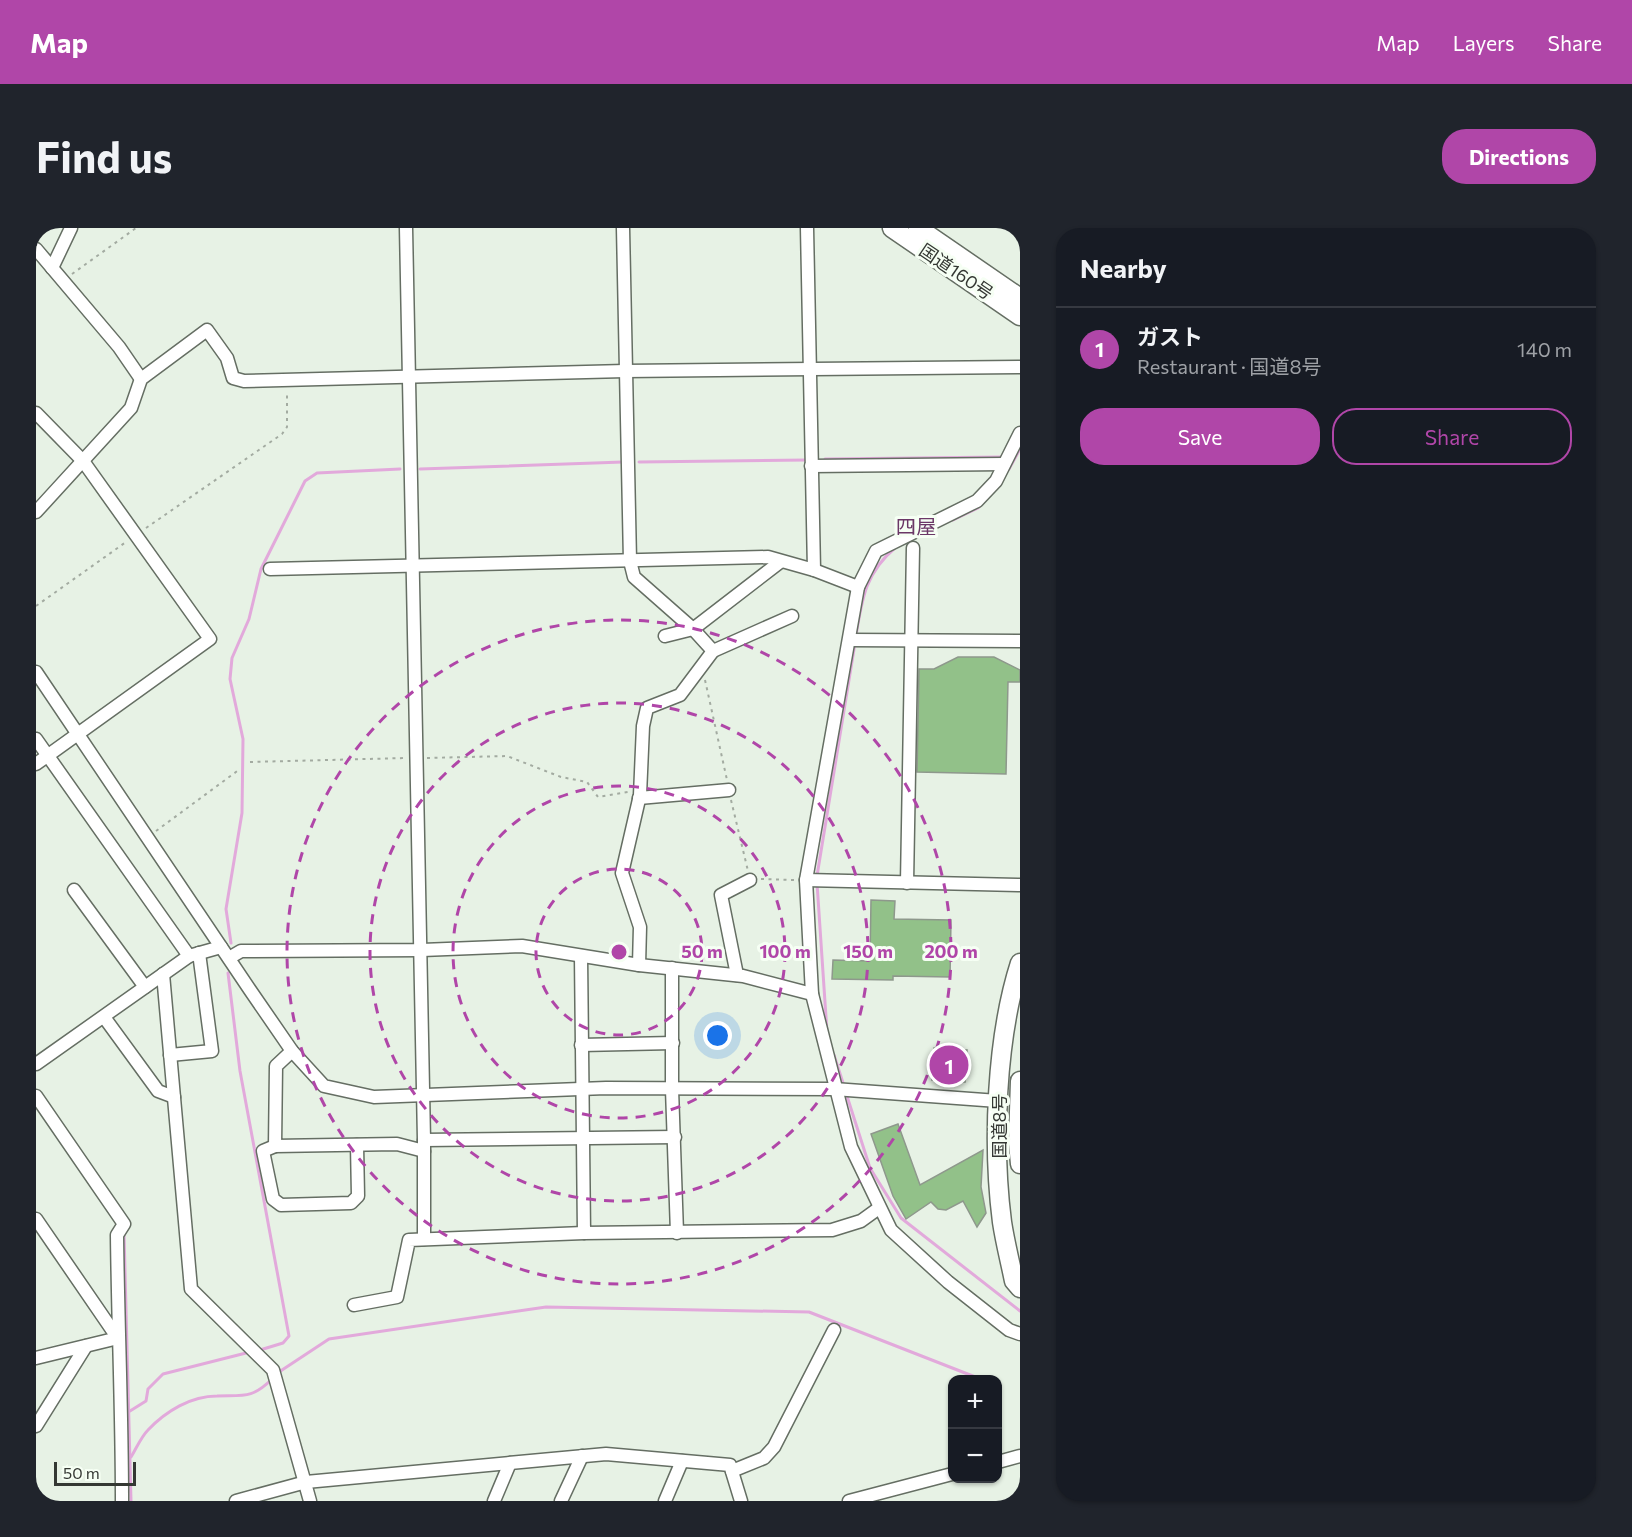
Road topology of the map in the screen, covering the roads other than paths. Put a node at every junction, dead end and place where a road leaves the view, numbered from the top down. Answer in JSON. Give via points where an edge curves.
{"nodes":[{"id":1,"x":71,"y":228,"type":"edge"},
{"id":2,"x":406,"y":228,"type":"edge"},
{"id":3,"x":623,"y":228,"type":"edge"},
{"id":4,"x":807,"y":228,"type":"edge"},
{"id":5,"x":892,"y":228,"type":"edge"},
{"id":6,"x":918,"y":228,"type":"edge"},
{"id":7,"x":36,"y":249,"type":"edge"},
{"id":8,"x":52,"y":268,"type":"junction"},
{"id":9,"x":1020,"y":298,"type":"edge"},
{"id":10,"x":1020,"y":316,"type":"edge"},
{"id":11,"x":1020,"y":367,"type":"edge"},
{"id":12,"x":812,"y":368,"type":"junction"},
{"id":13,"x":625,"y":371,"type":"junction"},
{"id":14,"x":141,"y":378,"type":"junction"},
{"id":15,"x":408,"y":378,"type":"junction"},
{"id":16,"x":36,"y":413,"type":"edge"},
{"id":17,"x":47,"y":425,"type":"junction"},
{"id":18,"x":1020,"y":433,"type":"edge"},
{"id":19,"x":36,"y":434,"type":"edge"},
{"id":20,"x":83,"y":461,"type":"junction"},
{"id":21,"x":1004,"y":464,"type":"junction"},
{"id":22,"x":811,"y":466,"type":"junction"},
{"id":23,"x":36,"y":512,"type":"edge"},
{"id":24,"x":913,"y":549,"type":"dead end"},
{"id":25,"x":630,"y":561,"type":"junction"},
{"id":26,"x":780,"y":562,"type":"junction"},
{"id":27,"x":412,"y":565,"type":"junction"},
{"id":28,"x":270,"y":569,"type":"dead end"},
{"id":29,"x":814,"y":570,"type":"junction"},
{"id":30,"x":858,"y":587,"type":"junction"},
{"id":31,"x":792,"y":616,"type":"dead end"},
{"id":32,"x":693,"y":629,"type":"junction"},
{"id":33,"x":666,"y":636,"type":"dead end"},
{"id":34,"x":854,"y":640,"type":"junction"},
{"id":35,"x":912,"y":640,"type":"junction"},
{"id":36,"x":1020,"y":641,"type":"edge"},
{"id":37,"x":713,"y":651,"type":"junction"},
{"id":38,"x":36,"y":672,"type":"edge"},
{"id":39,"x":79,"y":734,"type":"junction"},
{"id":40,"x":36,"y":739,"type":"edge"},
{"id":41,"x":48,"y":755,"type":"junction"},
{"id":42,"x":36,"y":764,"type":"edge"},
{"id":43,"x":729,"y":790,"type":"dead end"},
{"id":44,"x":639,"y":794,"type":"junction"},
{"id":45,"x":750,"y":880,"type":"dead end"},
{"id":46,"x":806,"y":880,"type":"junction"},
{"id":47,"x":907,"y":883,"type":"junction"},
{"id":48,"x":1020,"y":885,"type":"edge"},
{"id":49,"x":74,"y":890,"type":"dead end"},
{"id":50,"x":221,"y":946,"type":"junction"},
{"id":51,"x":422,"y":950,"type":"junction"},
{"id":52,"x":194,"y":955,"type":"junction"},
{"id":53,"x":581,"y":956,"type":"junction"},
{"id":54,"x":229,"y":958,"type":"junction"},
{"id":55,"x":1020,"y":963,"type":"edge"},
{"id":56,"x":639,"y":965,"type":"junction"},
{"id":57,"x":672,"y":968,"type":"junction"},
{"id":58,"x":163,"y":974,"type":"junction"},
{"id":59,"x":736,"y":975,"type":"junction"},
{"id":60,"x":145,"y":987,"type":"junction"},
{"id":61,"x":812,"y":994,"type":"junction"},
{"id":62,"x":104,"y":1017,"type":"junction"},
{"id":63,"x":673,"y":1043,"type":"junction"},
{"id":64,"x":581,"y":1045,"type":"junction"},
{"id":65,"x":292,"y":1051,"type":"junction"},
{"id":66,"x":170,"y":1055,"type":"junction"},
{"id":67,"x":36,"y":1064,"type":"edge"},
{"id":68,"x":1020,"y":1081,"type":"edge"},
{"id":69,"x":581,"y":1089,"type":"junction"},
{"id":70,"x":672,"y":1089,"type":"junction"},
{"id":71,"x":836,"y":1089,"type":"junction"},
{"id":72,"x":425,"y":1093,"type":"junction"},
{"id":73,"x":36,"y":1096,"type":"edge"},
{"id":74,"x":174,"y":1097,"type":"junction"},
{"id":75,"x":1019,"y":1100,"type":"edge"},
{"id":76,"x":999,"y":1101,"type":"junction"},
{"id":77,"x":675,"y":1137,"type":"junction"},
{"id":78,"x":583,"y":1138,"type":"junction"},
{"id":79,"x":357,"y":1145,"type":"junction"},
{"id":80,"x":275,"y":1146,"type":"junction"},
{"id":81,"x":424,"y":1146,"type":"junction"},
{"id":82,"x":1020,"y":1164,"type":"edge"},
{"id":83,"x":879,"y":1208,"type":"junction"},
{"id":84,"x":36,"y":1219,"type":"edge"},
{"id":85,"x":584,"y":1233,"type":"junction"},
{"id":86,"x":677,"y":1233,"type":"junction"},
{"id":87,"x":424,"y":1239,"type":"junction"},
{"id":88,"x":1020,"y":1288,"type":"edge"},
{"id":89,"x":354,"y":1305,"type":"dead end"},
{"id":90,"x":834,"y":1330,"type":"dead end"},
{"id":91,"x":1020,"y":1334,"type":"edge"},
{"id":92,"x":118,"y":1338,"type":"junction"},
{"id":93,"x":86,"y":1346,"type":"junction"},
{"id":94,"x":36,"y":1358,"type":"edge"},
{"id":95,"x":36,"y":1426,"type":"edge"},
{"id":96,"x":582,"y":1456,"type":"junction"},
{"id":97,"x":1020,"y":1456,"type":"edge"},
{"id":98,"x":682,"y":1461,"type":"junction"},
{"id":99,"x":1002,"y":1461,"type":"edge"},
{"id":100,"x":510,"y":1463,"type":"junction"},
{"id":101,"x":732,"y":1471,"type":"junction"},
{"id":102,"x":948,"y":1475,"type":"edge"},
{"id":103,"x":306,"y":1482,"type":"junction"},
{"id":104,"x":122,"y":1501,"type":"edge"},
{"id":105,"x":236,"y":1501,"type":"edge"},
{"id":106,"x":310,"y":1501,"type":"edge"},
{"id":107,"x":494,"y":1501,"type":"edge"},
{"id":108,"x":561,"y":1501,"type":"edge"},
{"id":109,"x":665,"y":1501,"type":"edge"},
{"id":110,"x":741,"y":1501,"type":"edge"},
{"id":111,"x":849,"y":1501,"type":"edge"}],
"edges":[{"from":1,"to":8,"type":"street"},
{"from":2,"to":15,"type":"street"},
{"from":3,"to":13,"type":"street"},
{"from":4,"to":12,"type":"street"},
{"from":5,"to":10,"type":"highway","name":"国道160号"},
{"from":6,"to":9,"type":"highway","name":"国道160号"},
{"from":7,"to":8,"type":"street"},
{"from":8,"to":14,"type":"street"},
{"from":11,"to":12,"type":"street"},
{"from":12,"to":13,"type":"street"},
{"from":12,"to":22,"type":"street"},
{"from":13,"to":15,"type":"street"},
{"from":13,"to":25,"type":"street"},
{"from":14,"to":15,"type":"street","via":[[207,330],[227,358],[233,378],[244,381]]},
{"from":14,"to":20,"type":"street","via":[[131,408]]},
{"from":15,"to":27,"type":"street"},
{"from":16,"to":17,"type":"street"},
{"from":17,"to":19,"type":"street"},
{"from":17,"to":20,"type":"street"},
{"from":18,"to":21,"type":"street"},
{"from":20,"to":23,"type":"street"},
{"from":20,"to":39,"type":"street","via":[[210,639]]},
{"from":21,"to":22,"type":"street"},
{"from":21,"to":30,"type":"street","via":[[996,481],[977,501],[876,551]]},
{"from":22,"to":29,"type":"street"},
{"from":24,"to":35,"type":"street"},
{"from":25,"to":26,"type":"street","via":[[768,557]]},
{"from":25,"to":27,"type":"street"},
{"from":25,"to":32,"type":"street","via":[[634,577]]},
{"from":26,"to":29,"type":"street"},
{"from":26,"to":32,"type":"street"},
{"from":27,"to":28,"type":"street"},
{"from":27,"to":51,"type":"street"},
{"from":29,"to":30,"type":"street"},
{"from":30,"to":34,"type":"street"},
{"from":31,"to":37,"type":"street"},
{"from":32,"to":33,"type":"street"},
{"from":32,"to":37,"type":"street"},
{"from":34,"to":35,"type":"street"},
{"from":34,"to":46,"type":"street"},
{"from":35,"to":36,"type":"street"},
{"from":35,"to":47,"type":"street"},
{"from":37,"to":44,"type":"street","via":[[680,694],[647,708]]},
{"from":38,"to":39,"type":"street"},
{"from":39,"to":41,"type":"street"},
{"from":39,"to":50,"type":"street"},
{"from":40,"to":41,"type":"street"},
{"from":41,"to":42,"type":"street"},
{"from":41,"to":52,"type":"street"},
{"from":43,"to":44,"type":"street"},
{"from":44,"to":56,"type":"street","via":[[622,873],[640,927]]},
{"from":45,"to":59,"type":"street","via":[[721,895]]},
{"from":46,"to":47,"type":"street"},
{"from":46,"to":61,"type":"street"},
{"from":47,"to":48,"type":"street"},
{"from":49,"to":60,"type":"street"},
{"from":50,"to":52,"type":"street"},
{"from":50,"to":54,"type":"street"},
{"from":51,"to":53,"type":"street","via":[[522,946]]},
{"from":51,"to":54,"type":"street","via":[[241,951]]},
{"from":51,"to":72,"type":"street"},
{"from":52,"to":58,"type":"street"},
{"from":52,"to":66,"type":"street","via":[[212,1051]]},
{"from":53,"to":56,"type":"street"},
{"from":53,"to":64,"type":"street"},
{"from":54,"to":65,"type":"street"},
{"from":55,"to":76,"type":"highway","name":"国道8号","via":[[1002,1055]]},
{"from":56,"to":57,"type":"street"},
{"from":57,"to":59,"type":"street"},
{"from":57,"to":63,"type":"street"},
{"from":58,"to":60,"type":"street"},
{"from":58,"to":66,"type":"street"},
{"from":59,"to":61,"type":"street"},
{"from":60,"to":62,"type":"street"},
{"from":61,"to":71,"type":"street"},
{"from":62,"to":67,"type":"street"},
{"from":62,"to":74,"type":"street","via":[[158,1091]]},
{"from":63,"to":64,"type":"street"},
{"from":63,"to":70,"type":"street"},
{"from":64,"to":69,"type":"street"},
{"from":65,"to":72,"type":"street","via":[[324,1086],[374,1096]]},
{"from":65,"to":80,"type":"street","via":[[276,1066]]},
{"from":66,"to":74,"type":"street"},
{"from":68,"to":75,"type":"highway","name":"国道8号"},
{"from":69,"to":70,"type":"street"},
{"from":69,"to":72,"type":"street"},
{"from":69,"to":78,"type":"street"},
{"from":70,"to":71,"type":"street"},
{"from":70,"to":77,"type":"street"},
{"from":71,"to":76,"type":"street"},
{"from":71,"to":83,"type":"street","via":[[851,1147]]},
{"from":72,"to":81,"type":"street"},
{"from":73,"to":92,"type":"street","via":[[124,1224],[117,1235]]},
{"from":74,"to":103,"type":"street","via":[[191,1289],[273,1370]]},
{"from":75,"to":76,"type":"highway"},
{"from":75,"to":82,"type":"highway","name":"国道8号"},
{"from":76,"to":88,"type":"highway","name":"国道8号","via":[[1002,1223],[1014,1281]]},
{"from":77,"to":78,"type":"street"},
{"from":77,"to":86,"type":"street"},
{"from":78,"to":81,"type":"street"},
{"from":78,"to":85,"type":"street"},
{"from":79,"to":80,"type":"street"},
{"from":79,"to":80,"type":"street","via":[[358,1197],[351,1203],[281,1205],[273,1199],[263,1151]]},
{"from":79,"to":81,"type":"street"},
{"from":81,"to":87,"type":"street"},
{"from":83,"to":86,"type":"street","via":[[861,1221],[832,1230]]},
{"from":83,"to":91,"type":"street","via":[[891,1230],[939,1275],[1009,1330]]},
{"from":84,"to":92,"type":"street"},
{"from":85,"to":86,"type":"street"},
{"from":85,"to":87,"type":"street"},
{"from":87,"to":89,"type":"street","via":[[409,1240],[398,1297]]},
{"from":90,"to":101,"type":"street","via":[[774,1447],[764,1458]]},
{"from":92,"to":93,"type":"street"},
{"from":92,"to":104,"type":"street"},
{"from":93,"to":94,"type":"street"},
{"from":93,"to":95,"type":"street"},
{"from":96,"to":98,"type":"street","via":[[606,1454]]},
{"from":96,"to":100,"type":"street"},
{"from":96,"to":108,"type":"street"},
{"from":97,"to":99,"type":"street"},
{"from":98,"to":101,"type":"street","via":[[730,1465]]},
{"from":98,"to":109,"type":"street"},
{"from":100,"to":103,"type":"street"},
{"from":100,"to":107,"type":"street"},
{"from":101,"to":110,"type":"street"},
{"from":102,"to":111,"type":"street"},
{"from":103,"to":105,"type":"street"},
{"from":103,"to":106,"type":"street"}]}
